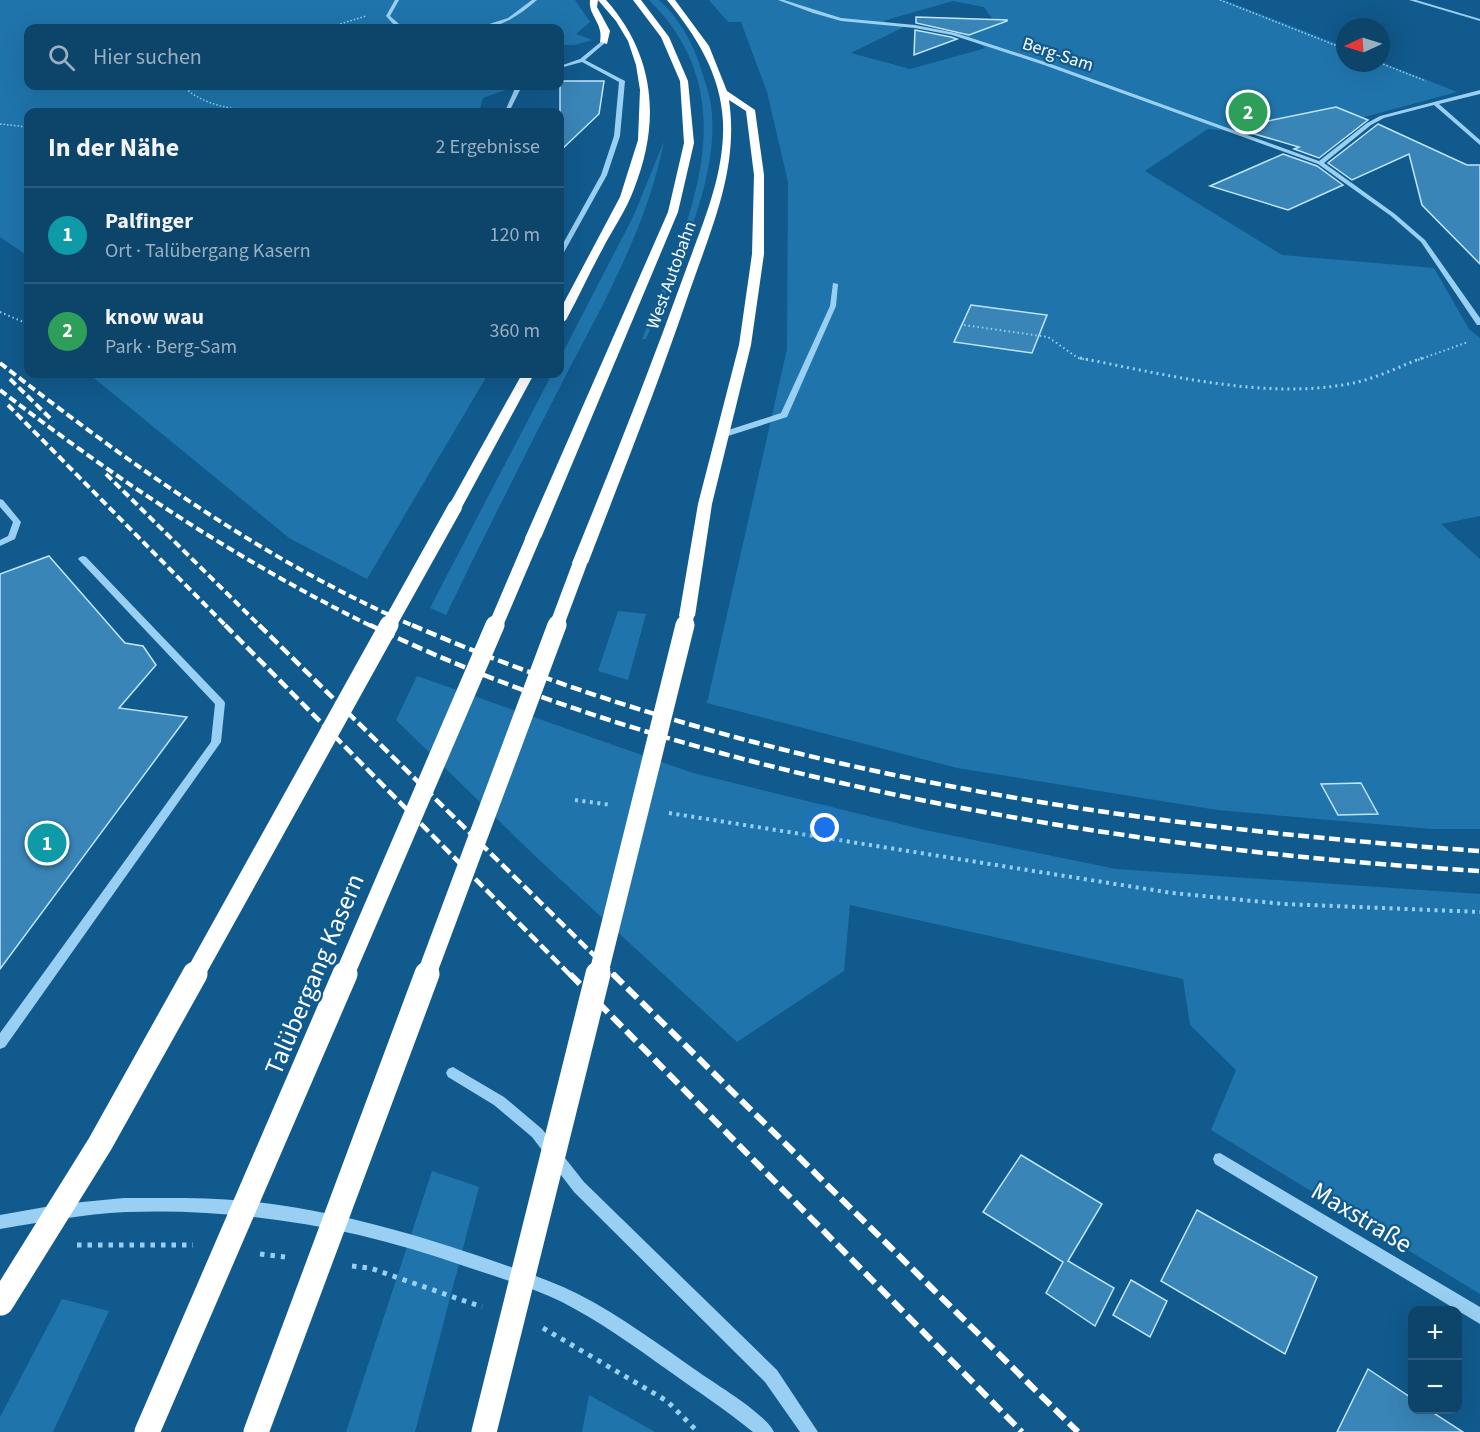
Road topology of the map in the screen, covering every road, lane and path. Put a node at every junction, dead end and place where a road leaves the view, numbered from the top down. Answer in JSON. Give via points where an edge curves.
{"nodes":[{"id":1,"x":397,"y":0,"type":"edge"},
{"id":2,"x":535,"y":0,"type":"edge"},
{"id":3,"x":594,"y":0,"type":"edge"},
{"id":4,"x":602,"y":0,"type":"edge"},
{"id":5,"x":637,"y":0,"type":"edge"},
{"id":6,"x":671,"y":0,"type":"edge"},
{"id":7,"x":780,"y":0,"type":"edge"},
{"id":8,"x":1220,"y":0,"type":"edge"},
{"id":9,"x":1411,"y":0,"type":"edge"},
{"id":10,"x":392,"y":7,"type":"junction"},
{"id":11,"x":1480,"y":20,"type":"edge"},
{"id":12,"x":339,"y":24,"type":"edge"},
{"id":13,"x":402,"y":24,"type":"edge"},
{"id":14,"x":493,"y":24,"type":"edge"},
{"id":15,"x":604,"y":42,"type":"joint"},
{"id":16,"x":1336,"y":45,"type":"edge"},
{"id":17,"x":582,"y":60,"type":"junction"},
{"id":18,"x":564,"y":66,"type":"edge"},
{"id":19,"x":188,"y":90,"type":"edge"},
{"id":20,"x":517,"y":90,"type":"edge"},
{"id":21,"x":723,"y":92,"type":"junction"},
{"id":22,"x":1480,"y":92,"type":"edge"},
{"id":23,"x":1435,"y":103,"type":"junction"},
{"id":24,"x":260,"y":108,"type":"edge"},
{"id":25,"x":508,"y":108,"type":"dead end"},
{"id":26,"x":0,"y":124,"type":"edge"},
{"id":27,"x":24,"y":127,"type":"edge"},
{"id":28,"x":1480,"y":143,"type":"edge"},
{"id":29,"x":1320,"y":163,"type":"junction"},
{"id":30,"x":564,"y":247,"type":"edge"},
{"id":31,"x":835,"y":284,"type":"dead end"},
{"id":32,"x":0,"y":312,"type":"edge"},
{"id":33,"x":564,"y":312,"type":"edge"},
{"id":34,"x":24,"y":322,"type":"edge"},
{"id":35,"x":1480,"y":323,"type":"edge"},
{"id":36,"x":964,"y":325,"type":"dead end"},
{"id":37,"x":1469,"y":342,"type":"dead end"},
{"id":38,"x":526,"y":378,"type":"edge"},
{"id":39,"x":722,"y":435,"type":"junction"},
{"id":40,"x":0,"y":502,"type":"edge"},
{"id":41,"x":532,"y":538,"type":"joint"},
{"id":42,"x":0,"y":543,"type":"edge"},
{"id":43,"x":83,"y":559,"type":"dead end"},
{"id":44,"x":575,"y":800,"type":"dead end"},
{"id":45,"x":621,"y":806,"type":"dead end"},
{"id":46,"x":667,"y":812,"type":"dead end"},
{"id":47,"x":1480,"y":912,"type":"edge"},
{"id":48,"x":0,"y":1043,"type":"edge"},
{"id":49,"x":453,"y":1073,"type":"dead end"},
{"id":50,"x":1220,"y":1159,"type":"dead end"},
{"id":51,"x":0,"y":1222,"type":"edge"},
{"id":52,"x":72,"y":1245,"type":"dead end"},
{"id":53,"x":200,"y":1246,"type":"dead end"},
{"id":54,"x":257,"y":1253,"type":"dead end"},
{"id":55,"x":291,"y":1258,"type":"dead end"},
{"id":56,"x":347,"y":1265,"type":"dead end"},
{"id":57,"x":0,"y":1304,"type":"edge"},
{"id":58,"x":494,"y":1311,"type":"dead end"},
{"id":59,"x":1480,"y":1316,"type":"edge"},
{"id":60,"x":540,"y":1327,"type":"dead end"},
{"id":61,"x":147,"y":1432,"type":"edge"},
{"id":62,"x":256,"y":1432,"type":"edge"},
{"id":63,"x":484,"y":1432,"type":"edge"},
{"id":64,"x":698,"y":1432,"type":"edge"},
{"id":65,"x":766,"y":1432,"type":"edge"},
{"id":66,"x":810,"y":1432,"type":"edge"}],
"edges":[{"from":1,"to":10,"type":"street"},
{"from":2,"to":14,"type":"street","via":[[510,19]]},
{"from":3,"to":15,"type":"highway","via":[[593,7],[606,31]]},
{"from":4,"to":33,"type":"highway","via":[[628,34],[640,63],[646,102],[645,136],[629,189]]},
{"from":5,"to":41,"type":"highway","name":"West Autobahn","via":[[665,37],[684,81],[689,143],[673,212]]},
{"from":6,"to":21,"type":"highway","name":"West Autobahn","via":[[709,50]]},
{"from":7,"to":29,"type":"street","name":"Berg-Sam","via":[[849,21],[951,33],[1083,76]]},
{"from":8,"to":16,"type":"path"},
{"from":9,"to":11,"type":"street"},
{"from":10,"to":12,"type":"path"},
{"from":10,"to":13,"type":"street","via":[[388,12],[391,20]]},
{"from":15,"to":17,"type":"street"},
{"from":17,"to":18,"type":"street"},
{"from":17,"to":30,"type":"street","via":[[622,81],[623,86],[616,136],[604,175]]},
{"from":19,"to":24,"type":"path","via":[[197,98],[216,104]]},
{"from":20,"to":25,"type":"street"},
{"from":21,"to":39,"type":"highway","via":[[750,110],[759,175],[758,254],[745,345]]},
{"from":21,"to":62,"type":"highway","name":"West Autobahn","bridge":true,"via":[[728,137],[722,183],[676,317]]},
{"from":22,"to":23,"type":"street"},
{"from":23,"to":28,"type":"street"},
{"from":23,"to":29,"type":"street","via":[[1375,120]]},
{"from":26,"to":27,"type":"path"},
{"from":29,"to":35,"type":"street","name":"Berg-Sam","via":[[1424,241]]},
{"from":31,"to":39,"type":"street","via":[[832,306],[784,415]]},
{"from":32,"to":34,"type":"path"},
{"from":36,"to":37,"type":"path","via":[[1048,337],[1078,358],[1210,383],[1307,389],[1350,384]]},
{"from":38,"to":57,"type":"highway","bridge":true,"via":[[100,1144]]},
{"from":39,"to":63,"type":"highway","bridge":true,"via":[[705,504],[687,616]]},
{"from":40,"to":42,"type":"street","via":[[17,522],[12,537]]},
{"from":41,"to":61,"type":"highway","name":"Talübergang Kasern","bridge":true},
{"from":43,"to":48,"type":"street","via":[[220,703],[216,742]]},
{"from":44,"to":45,"type":"path"},
{"from":46,"to":47,"type":"path","via":[[1172,893],[1284,904]]},
{"from":49,"to":66,"type":"street","via":[[499,1101],[537,1133],[579,1187],[771,1376]]},
{"from":50,"to":59,"type":"street","name":"Maxstraße"},
{"from":51,"to":65,"type":"street","via":[[140,1203],[198,1203],[300,1214],[405,1238],[465,1257],[574,1301],[649,1347]]},
{"from":52,"to":53,"type":"path"},
{"from":54,"to":55,"type":"path"},
{"from":56,"to":58,"type":"path","via":[[370,1268]]},
{"from":60,"to":64,"type":"path","via":[[667,1401]]}]}
